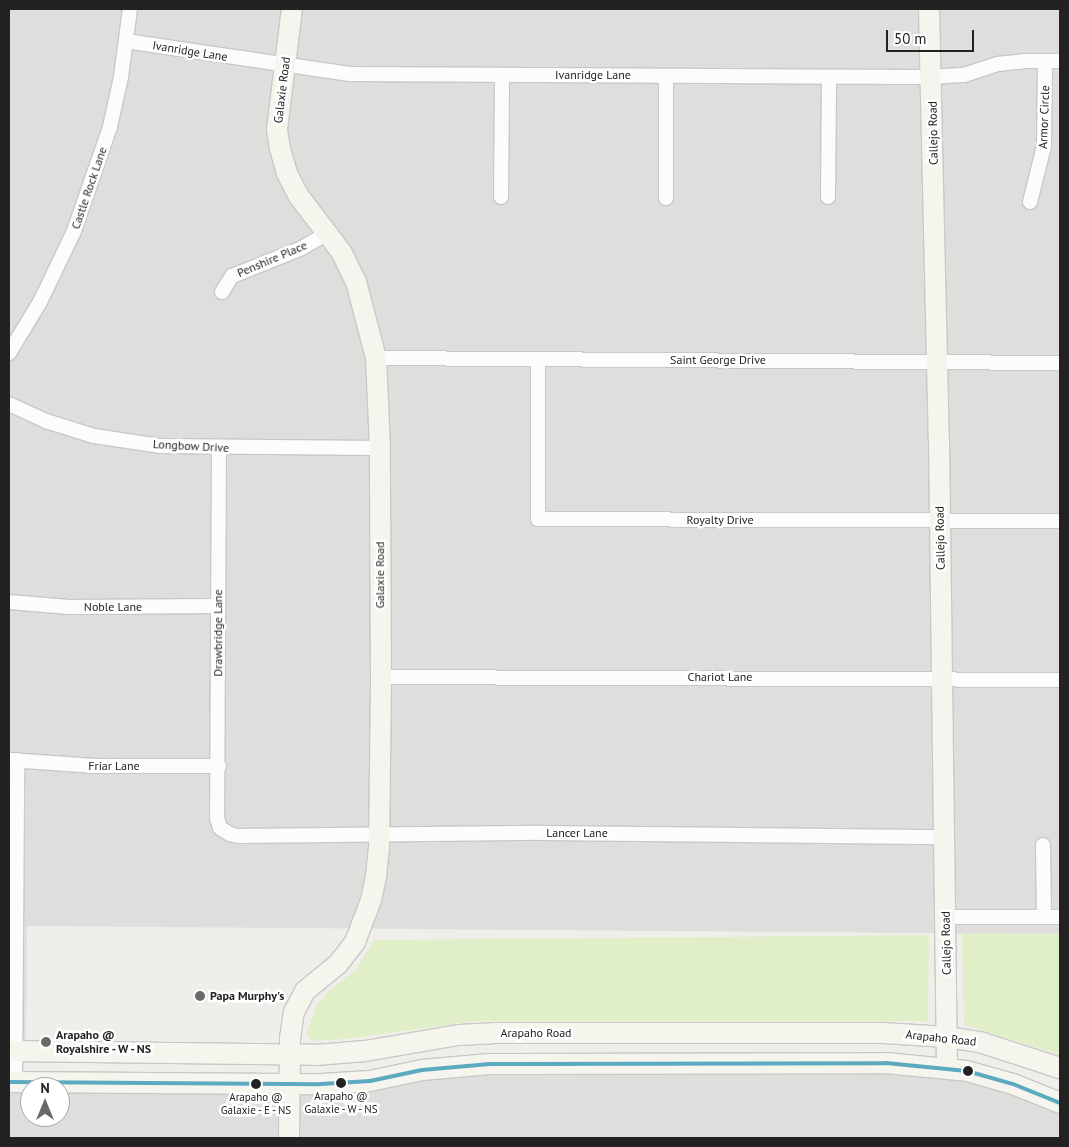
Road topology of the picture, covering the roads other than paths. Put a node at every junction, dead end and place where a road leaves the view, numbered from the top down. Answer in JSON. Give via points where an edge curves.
{"nodes":[{"id":1,"x":130,"y":9,"type":"edge"},
{"id":2,"x":292,"y":9,"type":"edge"},
{"id":3,"x":930,"y":9,"type":"edge"},
{"id":4,"x":126,"y":41,"type":"junction"},
{"id":5,"x":1060,"y":60,"type":"edge"},
{"id":6,"x":1045,"y":61,"type":"junction"},
{"id":7,"x":284,"y":65,"type":"junction"},
{"id":8,"x":502,"y":75,"type":"junction"},
{"id":9,"x":666,"y":76,"type":"junction"},
{"id":10,"x":829,"y":77,"type":"junction"},
{"id":11,"x":932,"y":77,"type":"junction"},
{"id":12,"x":828,"y":197,"type":"dead end"},
{"id":13,"x":501,"y":198,"type":"dead end"},
{"id":14,"x":666,"y":198,"type":"dead end"},
{"id":15,"x":1030,"y":202,"type":"dead end"},
{"id":16,"x":328,"y":233,"type":"junction"},
{"id":17,"x":222,"y":292,"type":"dead end"},
{"id":18,"x":9,"y":353,"type":"edge"},
{"id":19,"x":376,"y":358,"type":"junction"},
{"id":20,"x":538,"y":360,"type":"junction"},
{"id":21,"x":937,"y":362,"type":"junction"},
{"id":22,"x":1060,"y":363,"type":"edge"},
{"id":23,"x":9,"y":404,"type":"edge"},
{"id":24,"x":219,"y":448,"type":"junction"},
{"id":25,"x":380,"y":448,"type":"junction"},
{"id":26,"x":939,"y":520,"type":"junction"},
{"id":27,"x":1060,"y":521,"type":"edge"},
{"id":28,"x":9,"y":602,"type":"edge"},
{"id":29,"x":218,"y":606,"type":"junction"},
{"id":30,"x":380,"y":677,"type":"junction"},
{"id":31,"x":943,"y":678,"type":"junction"},
{"id":32,"x":1060,"y":680,"type":"edge"},
{"id":33,"x":13,"y":760,"type":"edge"},
{"id":34,"x":219,"y":766,"type":"junction"},
{"id":35,"x":217,"y":818,"type":"joint"},
{"id":36,"x":379,"y":834,"type":"junction"},
{"id":37,"x":945,"y":837,"type":"junction"},
{"id":38,"x":1043,"y":845,"type":"dead end"},
{"id":39,"x":946,"y":916,"type":"junction"},
{"id":40,"x":1044,"y":917,"type":"junction"},
{"id":41,"x":1060,"y":917,"type":"edge"},
{"id":42,"x":12,"y":955,"type":"edge"},
{"id":43,"x":947,"y":1037,"type":"junction"},
{"id":44,"x":12,"y":1051,"type":"edge"},
{"id":45,"x":290,"y":1054,"type":"junction"},
{"id":46,"x":947,"y":1068,"type":"junction"},
{"id":47,"x":1060,"y":1068,"type":"edge"},
{"id":48,"x":12,"y":1082,"type":"edge"},
{"id":49,"x":289,"y":1084,"type":"junction"},
{"id":50,"x":1060,"y":1102,"type":"edge"},
{"id":51,"x":289,"y":1138,"type":"edge"}],
"edges":[{"from":1,"to":4,"type":"street","name":"Castle Rock Lane"},
{"from":2,"to":7,"type":"street","name":"Galaxie Road"},
{"from":3,"to":11,"type":"street","name":"Callejo Road"},
{"from":4,"to":7,"type":"street","name":"Ivanridge Lane"},
{"from":4,"to":18,"type":"street","name":"Castle Rock Lane","via":[[110,127],[74,232],[40,302]]},
{"from":5,"to":6,"type":"street","name":"Ivanridge Lane"},
{"from":6,"to":11,"type":"street","name":"Ivanridge Lane","via":[[997,64],[964,75]]},
{"from":6,"to":15,"type":"street","name":"Armor Circle","via":[[1044,146]]},
{"from":7,"to":8,"type":"street","name":"Ivanridge Lane","via":[[350,74]]},
{"from":7,"to":16,"type":"street","name":"Galaxie Road","via":[[277,128],[286,173]]},
{"from":8,"to":9,"type":"street","name":"Ivanridge Lane"},
{"from":8,"to":13,"type":"street"},
{"from":9,"to":10,"type":"street","name":"Ivanridge Lane"},
{"from":9,"to":14,"type":"street"},
{"from":10,"to":11,"type":"street","name":"Ivanridge Lane"},
{"from":10,"to":12,"type":"street"},
{"from":11,"to":21,"type":"street","name":"Callejo Road"},
{"from":16,"to":17,"type":"street","name":"Penshire Place","via":[[300,249],[232,276]]},
{"from":16,"to":19,"type":"street","name":"Galaxie Road","via":[[356,282]]},
{"from":19,"to":20,"type":"street","name":"Saint George Drive"},
{"from":19,"to":25,"type":"street","name":"Galaxie Road"},
{"from":20,"to":21,"type":"street","name":"Saint George Drive"},
{"from":20,"to":26,"type":"street","name":"Royalty Drive","via":[[538,518]]},
{"from":21,"to":22,"type":"street","name":"Saint George Drive"},
{"from":21,"to":26,"type":"street","name":"Callejo Road"},
{"from":23,"to":24,"type":"street","name":"Longbow Drive","via":[[94,436],[161,446]]},
{"from":24,"to":25,"type":"street","name":"Longbow Drive"},
{"from":24,"to":29,"type":"street","name":"Drawbridge Lane"},
{"from":25,"to":30,"type":"street","name":"Galaxie Road"},
{"from":26,"to":27,"type":"street","name":"Royalty Drive"},
{"from":26,"to":31,"type":"street","name":"Callejo Road"},
{"from":28,"to":29,"type":"street","name":"Noble Lane","via":[[69,607]]},
{"from":29,"to":34,"type":"street","name":"Drawbridge Lane"},
{"from":30,"to":31,"type":"street","name":"Chariot Lane"},
{"from":30,"to":36,"type":"street","name":"Galaxie Road"},
{"from":31,"to":32,"type":"street","name":"Chariot Lane"},
{"from":31,"to":37,"type":"street","name":"Callejo Road"},
{"from":33,"to":34,"type":"street","name":"Friar Lane","via":[[95,766]]},
{"from":33,"to":42,"type":"street"},
{"from":34,"to":35,"type":"street","name":"Drawbridge Lane"},
{"from":35,"to":36,"type":"street","name":"Lancer Lane","via":[[220,828],[238,836]]},
{"from":36,"to":37,"type":"street","name":"Lancer Lane"},
{"from":36,"to":45,"type":"street","name":"Galaxie Road","via":[[372,900],[362,926],[347,954],[299,1001],[291,1024]]},
{"from":37,"to":39,"type":"street","name":"Callejo Road"},
{"from":38,"to":40,"type":"street"},
{"from":39,"to":40,"type":"street"},
{"from":39,"to":43,"type":"street","name":"Callejo Road"},
{"from":40,"to":41,"type":"street"},
{"from":42,"to":44,"type":"street"},
{"from":43,"to":45,"type":"street","name":"Arapaho Road","via":[[883,1032],[493,1033],[417,1040],[365,1051]]},
{"from":43,"to":46,"type":"street","name":"Callejo Road"},
{"from":43,"to":47,"type":"street","name":"Arapaho Road","via":[[983,1043]]},
{"from":44,"to":45,"type":"street","name":"Arapaho Road"},
{"from":44,"to":48,"type":"street"},
{"from":45,"to":49,"type":"street","name":"Galaxie Road"},
{"from":46,"to":49,"type":"street","via":[[886,1063],[490,1064],[422,1070],[370,1081]]},
{"from":46,"to":50,"type":"street","via":[[986,1075]]},
{"from":48,"to":49,"type":"street"},
{"from":49,"to":51,"type":"street","name":"Galaxie Road"}]}
